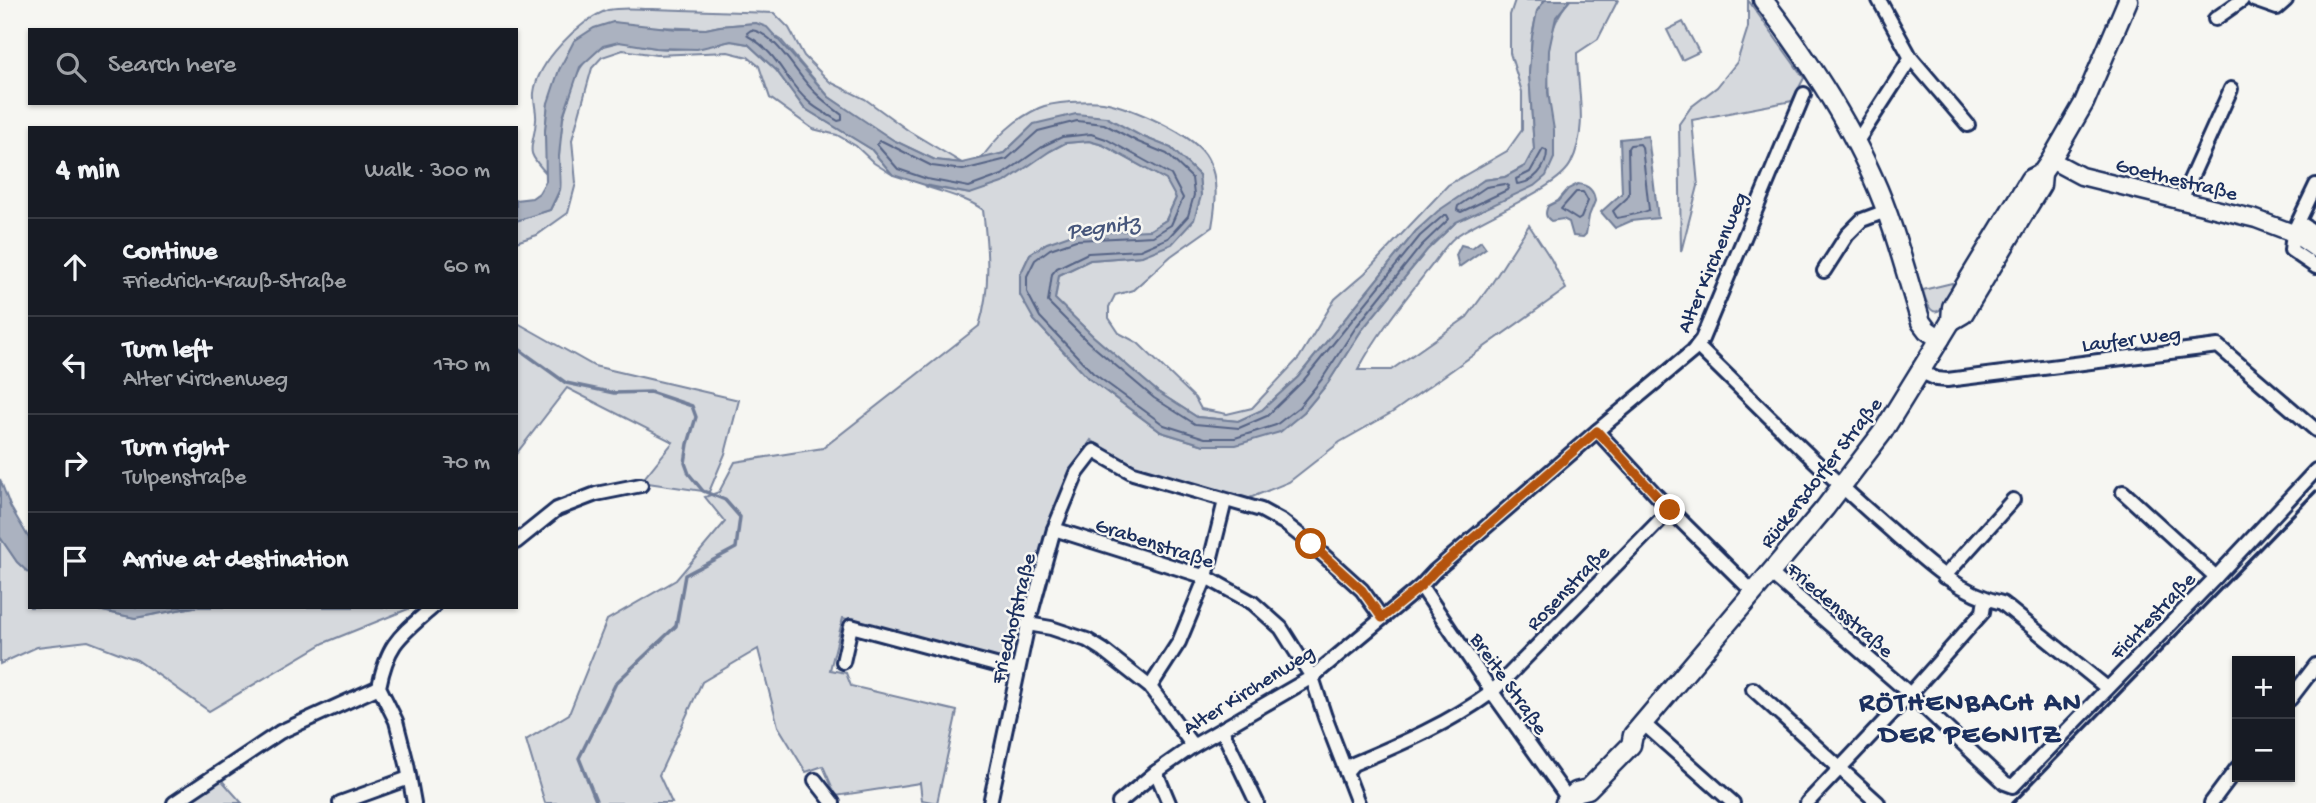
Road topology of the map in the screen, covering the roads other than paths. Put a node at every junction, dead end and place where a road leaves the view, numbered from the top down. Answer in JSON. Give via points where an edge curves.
{"nodes":[{"id":1,"x":1763,"y":0,"type":"edge"},
{"id":2,"x":1879,"y":0,"type":"edge"},
{"id":3,"x":2128,"y":0,"type":"edge"},
{"id":4,"x":2138,"y":0,"type":"edge"},
{"id":5,"x":2242,"y":0,"type":"edge"},
{"id":6,"x":2254,"y":0,"type":"edge"},
{"id":7,"x":2286,"y":0,"type":"edge"},
{"id":8,"x":2215,"y":19,"type":"dead end"},
{"id":9,"x":2106,"y":55,"type":"junction"},
{"id":10,"x":1912,"y":58,"type":"junction"},
{"id":11,"x":2231,"y":89,"type":"dead end"},
{"id":12,"x":1804,"y":94,"type":"dead end"},
{"id":13,"x":1968,"y":125,"type":"dead end"},
{"id":14,"x":1856,"y":143,"type":"junction"},
{"id":15,"x":2046,"y":167,"type":"junction"},
{"id":16,"x":2316,"y":185,"type":"edge"},
{"id":17,"x":2181,"y":200,"type":"junction"},
{"id":18,"x":1886,"y":211,"type":"junction"},
{"id":19,"x":2296,"y":227,"type":"junction"},
{"id":20,"x":2316,"y":233,"type":"edge"},
{"id":21,"x":2316,"y":249,"type":"edge"},
{"id":22,"x":2316,"y":267,"type":"edge"},
{"id":23,"x":1825,"y":271,"type":"dead end"},
{"id":24,"x":1941,"y":339,"type":"junction"},
{"id":25,"x":1697,"y":346,"type":"junction"},
{"id":26,"x":1921,"y":372,"type":"junction"},
{"id":27,"x":2316,"y":430,"type":"edge"},
{"id":28,"x":1597,"y":431,"type":"junction"},
{"id":29,"x":2316,"y":470,"type":"edge"},
{"id":30,"x":641,"y":485,"type":"dead end"},
{"id":31,"x":1841,"y":487,"type":"junction"},
{"id":32,"x":2123,"y":492,"type":"dead end"},
{"id":33,"x":2013,"y":500,"type":"dead end"},
{"id":34,"x":1225,"y":501,"type":"junction"},
{"id":35,"x":1670,"y":510,"type":"junction"},
{"id":36,"x":1054,"y":529,"type":"junction"},
{"id":37,"x":518,"y":540,"type":"edge"},
{"id":38,"x":1769,"y":572,"type":"junction"},
{"id":39,"x":1206,"y":577,"type":"junction"},
{"id":40,"x":1944,"y":577,"type":"junction"},
{"id":41,"x":2216,"y":577,"type":"junction"},
{"id":42,"x":1421,"y":586,"type":"junction"},
{"id":43,"x":1753,"y":592,"type":"junction"},
{"id":44,"x":1985,"y":599,"type":"junction"},
{"id":45,"x":431,"y":609,"type":"edge"},
{"id":46,"x":1382,"y":618,"type":"junction"},
{"id":47,"x":1028,"y":624,"type":"junction"},
{"id":48,"x":843,"y":662,"type":"dead end"},
{"id":49,"x":2316,"y":665,"type":"edge"},
{"id":50,"x":1018,"y":671,"type":"junction"},
{"id":51,"x":1312,"y":677,"type":"junction"},
{"id":52,"x":379,"y":687,"type":"junction"},
{"id":53,"x":1150,"y":687,"type":"junction"},
{"id":54,"x":2107,"y":688,"type":"junction"},
{"id":55,"x":1753,"y":689,"type":"dead end"},
{"id":56,"x":1492,"y":692,"type":"junction"},
{"id":57,"x":2295,"y":692,"type":"edge"},
{"id":58,"x":1910,"y":694,"type":"junction"},
{"id":59,"x":1639,"y":729,"type":"junction"},
{"id":60,"x":1222,"y":730,"type":"junction"},
{"id":61,"x":1193,"y":746,"type":"junction"},
{"id":62,"x":1840,"y":767,"type":"junction"},
{"id":63,"x":1156,"y":772,"type":"junction"},
{"id":64,"x":1346,"y":772,"type":"junction"},
{"id":65,"x":2232,"y":775,"type":"edge"},
{"id":66,"x":409,"y":778,"type":"junction"},
{"id":67,"x":814,"y":780,"type":"dead end"},
{"id":68,"x":2013,"y":786,"type":"joint"},
{"id":69,"x":1570,"y":799,"type":"edge"},
{"id":70,"x":174,"y":803,"type":"edge"},
{"id":71,"x":340,"y":803,"type":"edge"},
{"id":72,"x":414,"y":803,"type":"edge"},
{"id":73,"x":833,"y":803,"type":"edge"},
{"id":74,"x":990,"y":803,"type":"edge"},
{"id":75,"x":1119,"y":803,"type":"edge"},
{"id":76,"x":1169,"y":803,"type":"edge"},
{"id":77,"x":1257,"y":803,"type":"edge"},
{"id":78,"x":1358,"y":803,"type":"edge"},
{"id":79,"x":1733,"y":803,"type":"edge"},
{"id":80,"x":1807,"y":803,"type":"edge"},
{"id":81,"x":1878,"y":803,"type":"edge"},
{"id":82,"x":2211,"y":803,"type":"edge"}],
"edges":[{"from":1,"to":14,"type":"main road"},
{"from":2,"to":10,"type":"street"},
{"from":3,"to":9,"type":"main road"},
{"from":4,"to":9,"type":"main road"},
{"from":5,"to":8,"type":"street"},
{"from":6,"to":7,"type":"street","via":[[2277,8]]},
{"from":9,"to":15,"type":"main road","name":"Rückersdorfer Straße"},
{"from":10,"to":13,"type":"street"},
{"from":10,"to":14,"type":"street"},
{"from":11,"to":17,"type":"street"},
{"from":12,"to":25,"type":"street","name":"Alter Kirchenweg"},
{"from":14,"to":18,"type":"main road"},
{"from":15,"to":17,"type":"street","name":"Goethestraße"},
{"from":15,"to":24,"type":"main road","name":"Rückersdorfer Straße","via":[[2041,185],[1963,314],[1951,321]]},
{"from":16,"to":19,"type":"street"},
{"from":17,"to":19,"type":"street","name":"Goethestraße"},
{"from":18,"to":23,"type":"street","via":[[1862,219]]},
{"from":18,"to":24,"type":"main road","via":[[1921,321]]},
{"from":19,"to":20,"type":"street","name":"Goethestraße"},
{"from":19,"to":21,"type":"street","name":"Goethestraße"},
{"from":19,"to":22,"type":"street","via":[[2291,250]]},
{"from":24,"to":26,"type":"main road","name":"Rückersdorfer Straße"},
{"from":25,"to":28,"type":"street","name":"Alter Kirchenweg"},
{"from":25,"to":31,"type":"street"},
{"from":26,"to":27,"type":"street","name":"Laufer Weg","via":[[1947,380],[2218,346]]},
{"from":26,"to":31,"type":"main road","name":"Rückersdorfer Straße"},
{"from":28,"to":35,"type":"street"},
{"from":28,"to":42,"type":"street","name":"Alter Kirchenweg"},
{"from":29,"to":41,"type":"street","name":"Fichtestraße"},
{"from":30,"to":37,"type":"street","via":[[596,494],[557,509]]},
{"from":31,"to":38,"type":"main road","name":"Rückersdorfer Straße"},
{"from":31,"to":40,"type":"street"},
{"from":32,"to":41,"type":"street"},
{"from":33,"to":40,"type":"street"},
{"from":34,"to":36,"type":"street","name":"Friedhofstraße","via":[[1133,473],[1094,451],[1077,473]]},
{"from":34,"to":39,"type":"street"},
{"from":34,"to":46,"type":"street","via":[[1261,510],[1283,522],[1362,590]]},
{"from":35,"to":43,"type":"street"},
{"from":35,"to":56,"type":"street","name":"Rosenstraße"},
{"from":36,"to":39,"type":"street","name":"Grabenstraße"},
{"from":36,"to":47,"type":"street","name":"Friedhofstraße"},
{"from":38,"to":43,"type":"main road","name":"Rückersdorfer Straße"},
{"from":38,"to":58,"type":"street","name":"Friedensstraße"},
{"from":39,"to":51,"type":"street","name":"Grabenstraße","via":[[1253,603],[1281,628]]},
{"from":39,"to":53,"type":"street","via":[[1179,642]]},
{"from":40,"to":44,"type":"street"},
{"from":41,"to":54,"type":"street","name":"Fichtestraße"},
{"from":42,"to":46,"type":"street","name":"Alter Kirchenweg"},
{"from":42,"to":56,"type":"street","name":"Breite Straße"},
{"from":43,"to":59,"type":"main road","name":"Rückersdorfer Straße"},
{"from":44,"to":54,"type":"street","via":[[2001,603]]},
{"from":44,"to":58,"type":"street","via":[[1983,612]]},
{"from":45,"to":52,"type":"street","via":[[390,648]]},
{"from":46,"to":51,"type":"street","name":"Alter Kirchenweg"},
{"from":47,"to":50,"type":"street","name":"Friedhofstraße"},
{"from":47,"to":53,"type":"street","via":[[1087,640]]},
{"from":48,"to":50,"type":"street","via":[[851,626]]},
{"from":49,"to":57,"type":"street"},
{"from":50,"to":74,"type":"street","name":"Friedhofstraße"},
{"from":51,"to":60,"type":"street","name":"Alter Kirchenweg"},
{"from":51,"to":64,"type":"street","name":"Grabenstraße"},
{"from":52,"to":66,"type":"street","via":[[396,721]]},
{"from":52,"to":70,"type":"street","via":[[280,732]]},
{"from":53,"to":61,"type":"street"},
{"from":54,"to":68,"type":"street","name":"Fichtestraße"},
{"from":55,"to":62,"type":"street"},
{"from":56,"to":64,"type":"street","via":[[1456,716],[1353,764]]},
{"from":56,"to":69,"type":"street","name":"Breite Straße"},
{"from":58,"to":62,"type":"street"},
{"from":58,"to":68,"type":"street","name":"Friedensstraße"},
{"from":59,"to":69,"type":"main road","name":"Rückersdorfer Straße","via":[[1631,745],[1588,789]]},
{"from":59,"to":79,"type":"street"},
{"from":60,"to":61,"type":"street","name":"Alter Kirchenweg"},
{"from":60,"to":77,"type":"street"},
{"from":61,"to":63,"type":"street","name":"Alter Kirchenweg"},
{"from":62,"to":80,"type":"street"},
{"from":62,"to":81,"type":"street"},
{"from":63,"to":75,"type":"street","name":"Alter Kirchenweg"},
{"from":63,"to":76,"type":"street"},
{"from":64,"to":78,"type":"street","name":"Grabenstraße"},
{"from":65,"to":82,"type":"street"},
{"from":66,"to":71,"type":"street"},
{"from":66,"to":72,"type":"street"},
{"from":67,"to":73,"type":"street"}]}
